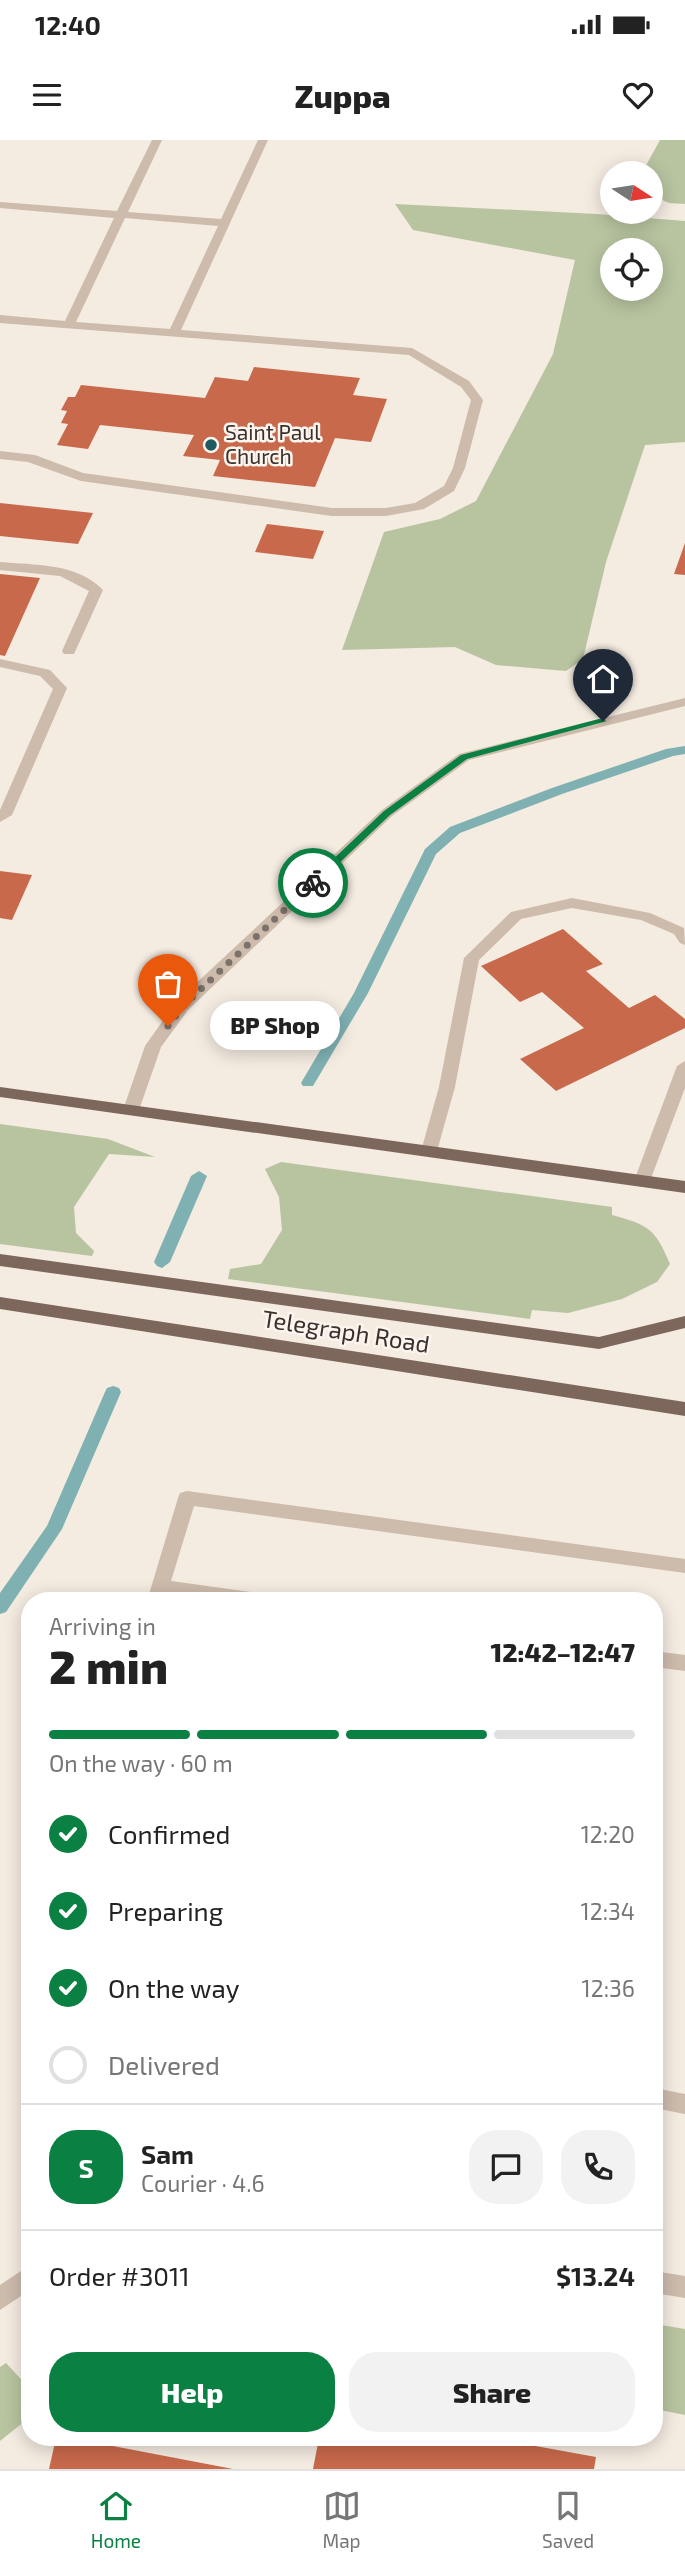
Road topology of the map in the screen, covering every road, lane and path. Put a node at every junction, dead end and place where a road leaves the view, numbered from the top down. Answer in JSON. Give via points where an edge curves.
{"nodes":[{"id":1,"x":157,"y":140,"type":"edge"},
{"id":2,"x":263,"y":140,"type":"edge"},
{"id":3,"x":0,"y":205,"type":"edge"},
{"id":4,"x":122,"y":215,"type":"junction"},
{"id":5,"x":225,"y":223,"type":"junction"},
{"id":6,"x":0,"y":319,"type":"edge"},
{"id":7,"x":69,"y":324,"type":"junction"},
{"id":8,"x":174,"y":333,"type":"junction"},
{"id":9,"x":0,"y":455,"type":"edge"},
{"id":10,"x":0,"y":566,"type":"edge"},
{"id":11,"x":69,"y":651,"type":"dead end"},
{"id":12,"x":0,"y":663,"type":"edge"},
{"id":13,"x":685,"y":702,"type":"edge"},
{"id":14,"x":0,"y":818,"type":"edge"},
{"id":15,"x":685,"y":940,"type":"edge"},
{"id":16,"x":685,"y":1066,"type":"edge"},
{"id":17,"x":0,"y":1092,"type":"edge"},
{"id":18,"x":131,"y":1110,"type":"junction"},
{"id":19,"x":429,"y":1151,"type":"junction"},
{"id":20,"x":642,"y":1181,"type":"junction"},
{"id":21,"x":685,"y":1187,"type":"edge"},
{"id":22,"x":0,"y":1260,"type":"edge"},
{"id":23,"x":0,"y":1303,"type":"edge"},
{"id":24,"x":685,"y":1321,"type":"edge"},
{"id":25,"x":685,"y":1409,"type":"edge"},
{"id":26,"x":685,"y":1566,"type":"edge"},
{"id":27,"x":159,"y":1592,"type":"edge"},
{"id":28,"x":663,"y":1659,"type":"edge"},
{"id":29,"x":685,"y":1663,"type":"edge"},
{"id":30,"x":663,"y":2100,"type":"edge"},
{"id":31,"x":685,"y":2104,"type":"edge"},
{"id":32,"x":21,"y":2283,"type":"edge"},
{"id":33,"x":663,"y":2283,"type":"edge"},
{"id":34,"x":685,"y":2287,"type":"edge"},
{"id":35,"x":0,"y":2299,"type":"edge"}],
"edges":[{"from":1,"to":4,"type":"street"},
{"from":2,"to":5,"type":"street"},
{"from":3,"to":4,"type":"street"},
{"from":4,"to":5,"type":"street"},
{"from":4,"to":7,"type":"street"},
{"from":5,"to":8,"type":"street"},
{"from":6,"to":7,"type":"street"},
{"from":7,"to":8,"type":"street"},
{"from":8,"to":9,"type":"street","via":[[412,352],[465,384],[477,400],[449,488],[419,506],[386,512],[332,512],[81,477],[30,458]]},
{"from":10,"to":11,"type":"street","via":[[61,572],[84,579],[96,590]]},
{"from":12,"to":14,"type":"street","via":[[45,673],[60,688]]},
{"from":13,"to":18,"type":"street","via":[[464,757],[387,813],[183,1006],[153,1046]]},
{"from":15,"to":19,"type":"street","via":[[679,931],[645,916],[572,903],[516,915],[472,958],[447,1087]]},
{"from":16,"to":20,"type":"street"},
{"from":17,"to":18,"type":"main road"},
{"from":18,"to":19,"type":"main road"},
{"from":19,"to":20,"type":"main road"},
{"from":20,"to":21,"type":"main road"},
{"from":22,"to":24,"type":"main road","via":[[599,1343]]},
{"from":23,"to":25,"type":"main road","name":"Telegraph Road"},
{"from":26,"to":27,"type":"street","via":[[187,1498]]},
{"from":28,"to":29,"type":"street"},
{"from":30,"to":31,"type":"street"},
{"from":32,"to":35,"type":"street"},
{"from":33,"to":34,"type":"street"}]}
